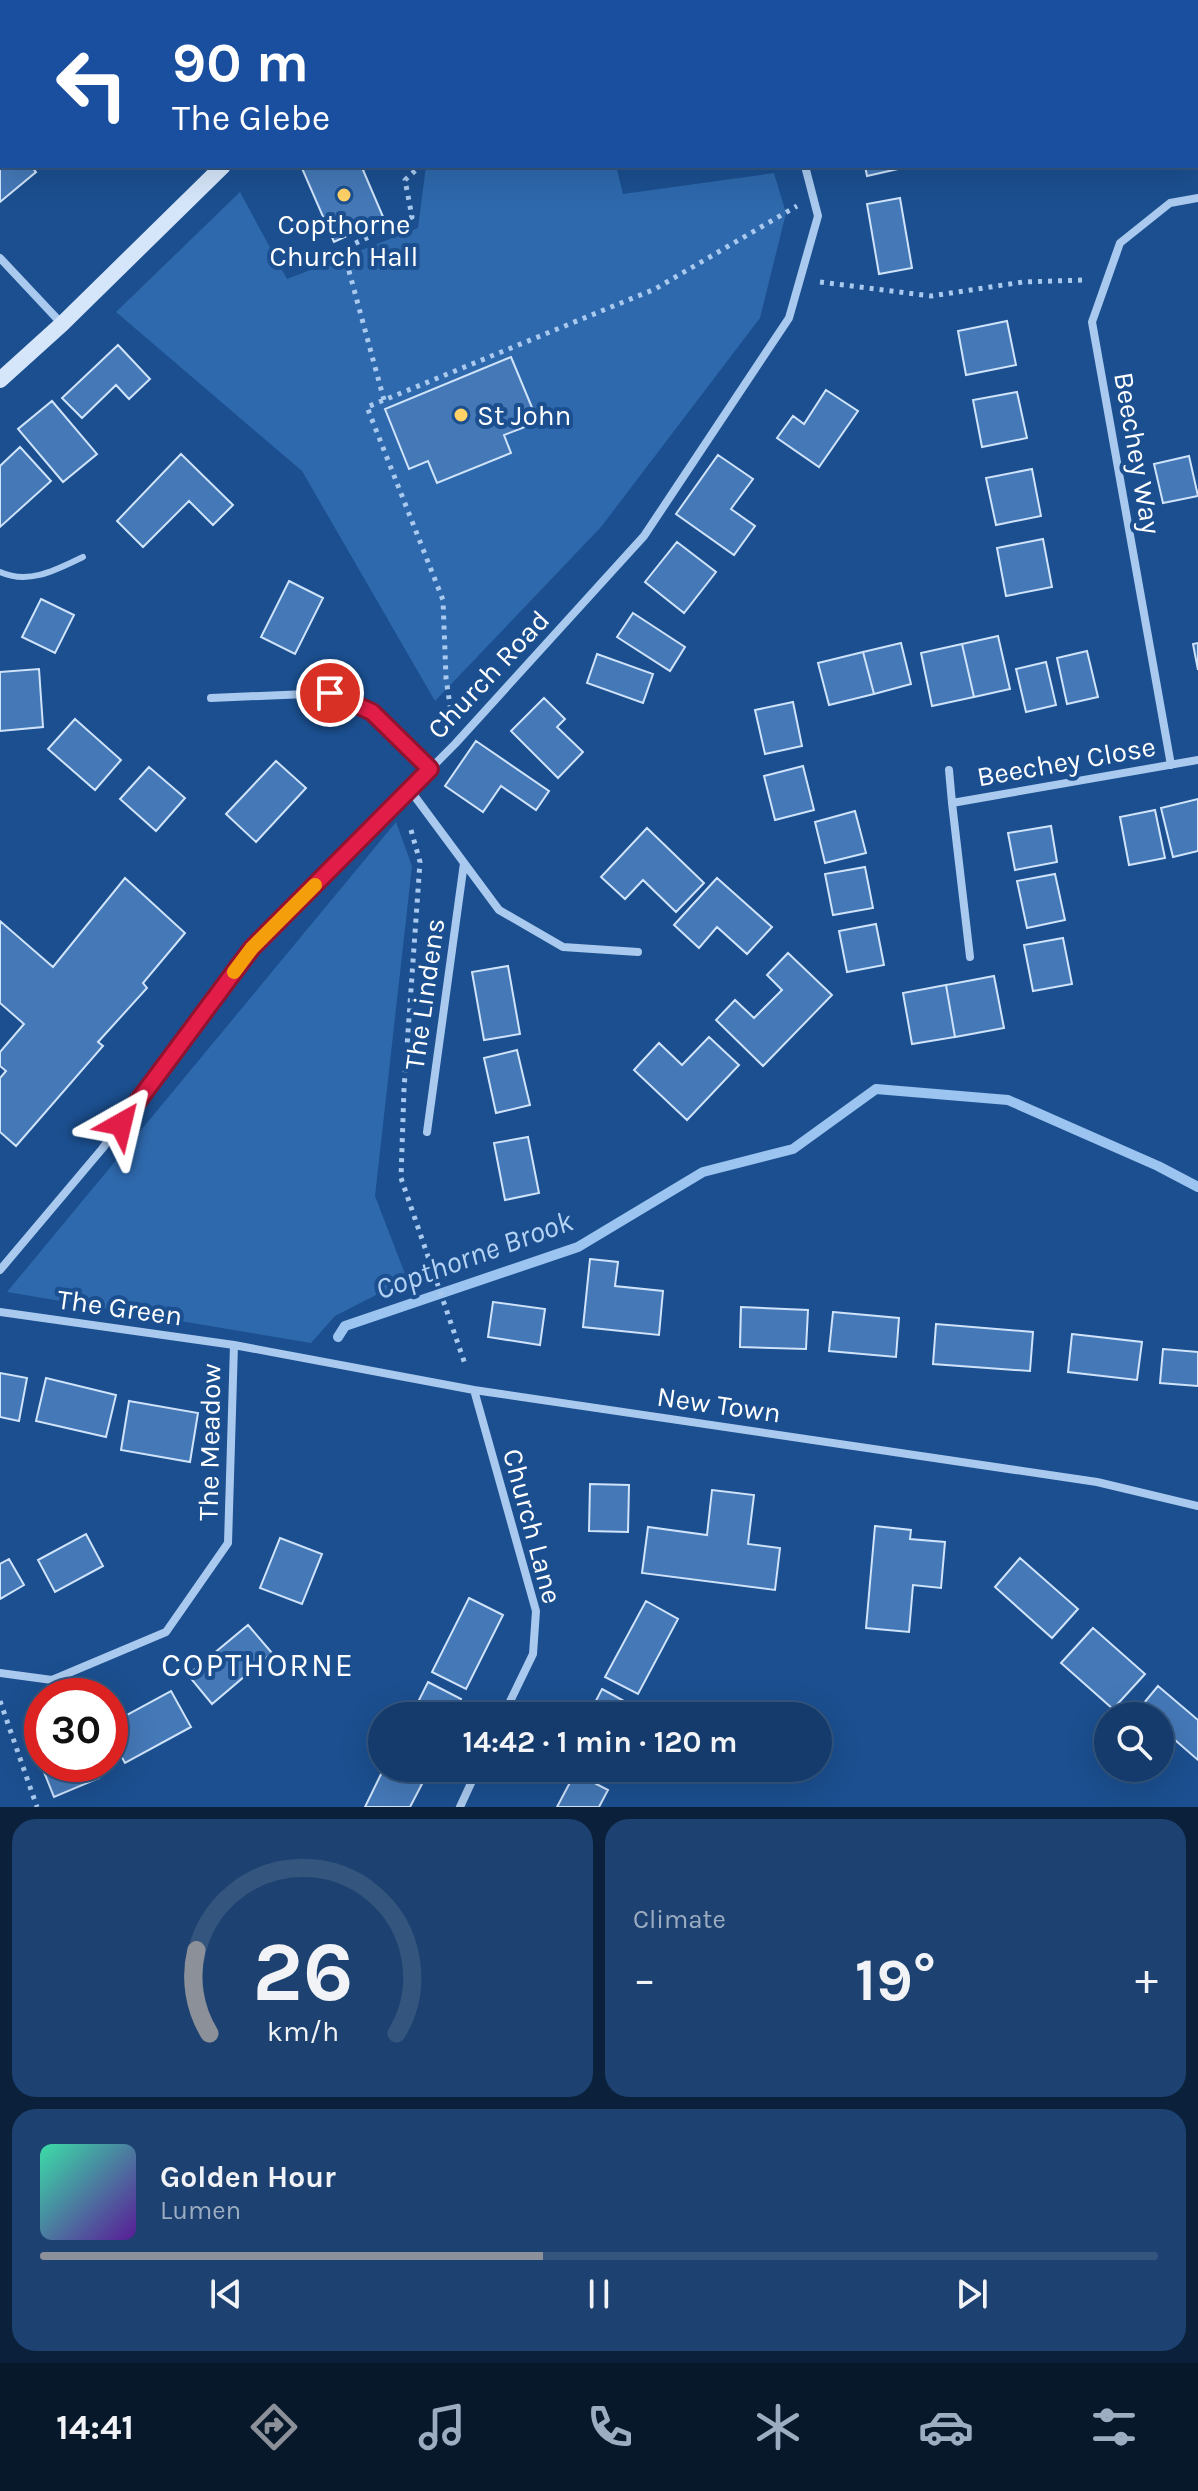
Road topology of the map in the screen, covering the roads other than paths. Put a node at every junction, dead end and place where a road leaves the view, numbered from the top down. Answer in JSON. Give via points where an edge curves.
{"nodes":[{"id":1,"x":221,"y":168,"type":"edge"},
{"id":2,"x":805,"y":168,"type":"edge"},
{"id":3,"x":1198,"y":198,"type":"edge"},
{"id":4,"x":0,"y":258,"type":"edge"},
{"id":5,"x":62,"y":324,"type":"junction"},
{"id":6,"x":0,"y":380,"type":"edge"},
{"id":7,"x":83,"y":557,"type":"dead end"},
{"id":8,"x":0,"y":572,"type":"edge"},
{"id":9,"x":211,"y":698,"type":"dead end"},
{"id":10,"x":1198,"y":760,"type":"edge"},
{"id":11,"x":1171,"y":765,"type":"junction"},
{"id":12,"x":430,"y":769,"type":"junction"},
{"id":13,"x":949,"y":770,"type":"dead end"},
{"id":14,"x":410,"y":790,"type":"junction"},
{"id":15,"x":952,"y":803,"type":"junction"},
{"id":16,"x":464,"y":863,"type":"junction"},
{"id":17,"x":638,"y":952,"type":"dead end"},
{"id":18,"x":970,"y":957,"type":"dead end"},
{"id":19,"x":427,"y":1132,"type":"dead end"},
{"id":20,"x":0,"y":1270,"type":"edge"},
{"id":21,"x":0,"y":1312,"type":"edge"},
{"id":22,"x":234,"y":1345,"type":"junction"},
{"id":23,"x":474,"y":1390,"type":"junction"},
{"id":24,"x":1198,"y":1506,"type":"edge"},
{"id":25,"x":0,"y":1673,"type":"edge"},
{"id":26,"x":510,"y":1702,"type":"edge"},
{"id":27,"x":472,"y":1782,"type":"edge"},
{"id":28,"x":460,"y":1807,"type":"edge"}],
"edges":[{"from":1,"to":5,"type":"street"},
{"from":2,"to":12,"type":"street","name":"Church Road","via":[[818,216],[789,318],[644,536]]},
{"from":3,"to":11,"type":"street","name":"Beechey Way","via":[[1170,203],[1120,243],[1092,322]]},
{"from":4,"to":5,"type":"street"},
{"from":5,"to":6,"type":"street"},
{"from":7,"to":8,"type":"lane","via":[[37,576],[15,579]]},
{"from":9,"to":12,"type":"street","via":[[330,693],[372,712]]},
{"from":10,"to":11,"type":"street","name":"Beechey Close"},
{"from":11,"to":15,"type":"street","name":"Beechey Close"},
{"from":12,"to":14,"type":"street","name":"Church Road"},
{"from":13,"to":15,"type":"street"},
{"from":14,"to":16,"type":"street"},
{"from":14,"to":20,"type":"street","name":"Church Road","via":[[252,948],[102,1149]]},
{"from":15,"to":18,"type":"street","name":"Beechey Close"},
{"from":16,"to":17,"type":"street","via":[[499,910],[563,947]]},
{"from":16,"to":19,"type":"street","name":"The Lindens"},
{"from":21,"to":22,"type":"street","name":"The Green"},
{"from":22,"to":23,"type":"street","name":"New Town"},
{"from":22,"to":25,"type":"street","name":"The Meadow","via":[[228,1543],[166,1632],[52,1680]]},
{"from":23,"to":24,"type":"street","name":"New Town","via":[[1097,1482]]},
{"from":23,"to":26,"type":"street","name":"Church Lane","via":[[536,1611],[533,1654]]},
{"from":27,"to":28,"type":"street"}]}
